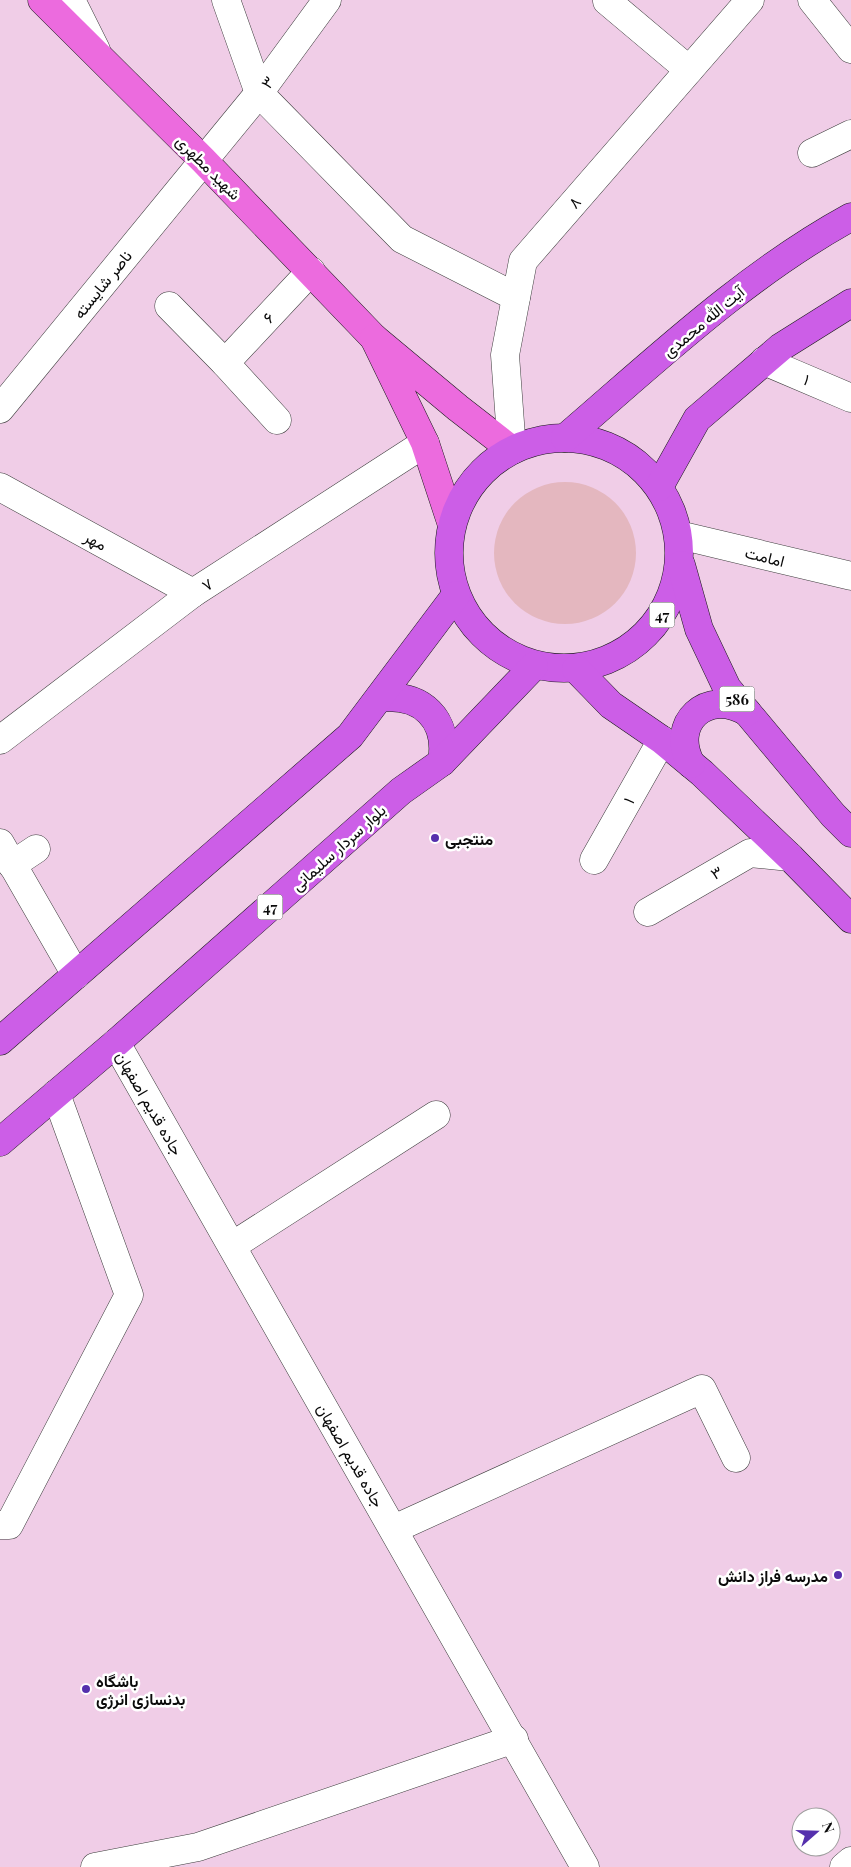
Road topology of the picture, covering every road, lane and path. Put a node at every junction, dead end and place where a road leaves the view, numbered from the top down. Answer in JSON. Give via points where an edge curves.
{"nodes":[{"id":1,"x":42,"y":0,"type":"edge"},
{"id":2,"x":226,"y":0,"type":"edge"},
{"id":3,"x":327,"y":0,"type":"edge"},
{"id":4,"x":607,"y":0,"type":"edge"},
{"id":5,"x":750,"y":0,"type":"edge"},
{"id":6,"x":812,"y":0,"type":"edge"},
{"id":7,"x":75,"y":3,"type":"edge"},
{"id":8,"x":851,"y":49,"type":"edge"},
{"id":9,"x":100,"y":58,"type":"junction"},
{"id":10,"x":689,"y":70,"type":"junction"},
{"id":11,"x":259,"y":93,"type":"junction"},
{"id":12,"x":851,"y":134,"type":"edge"},
{"id":13,"x":812,"y":153,"type":"dead end"},
{"id":14,"x":203,"y":160,"type":"junction"},
{"id":15,"x":851,"y":217,"type":"edge"},
{"id":16,"x":311,"y":271,"type":"junction"},
{"id":17,"x":516,"y":297,"type":"junction"},
{"id":18,"x":851,"y":303,"type":"edge"},
{"id":19,"x":169,"y":306,"type":"dead end"},
{"id":20,"x":374,"y":338,"type":"junction"},
{"id":21,"x":764,"y":361,"type":"junction"},
{"id":22,"x":225,"y":363,"type":"junction"},
{"id":23,"x":851,"y":398,"type":"edge"},
{"id":24,"x":2,"y":403,"type":"edge"},
{"id":25,"x":277,"y":420,"type":"dead end"},
{"id":26,"x":565,"y":438,"type":"junction"},
{"id":27,"x":425,"y":443,"type":"junction"},
{"id":28,"x":512,"y":450,"type":"junction"},
{"id":29,"x":0,"y":487,"type":"edge"},
{"id":30,"x":659,"y":487,"type":"junction"},
{"id":31,"x":452,"y":525,"type":"junction"},
{"id":32,"x":679,"y":548,"type":"junction"},
{"id":33,"x":851,"y":576,"type":"edge"},
{"id":34,"x":193,"y":593,"type":"junction"},
{"id":35,"x":456,"y":595,"type":"junction"},
{"id":36,"x":534,"y":666,"type":"junction"},
{"id":37,"x":576,"y":669,"type":"junction"},
{"id":38,"x":379,"y":698,"type":"junction"},
{"id":39,"x":747,"y":712,"type":"junction"},
{"id":40,"x":0,"y":740,"type":"edge"},
{"id":41,"x":662,"y":740,"type":"junction"},
{"id":42,"x":442,"y":762,"type":"junction"},
{"id":43,"x":691,"y":764,"type":"junction"},
{"id":44,"x":842,"y":824,"type":"edge"},
{"id":45,"x":36,"y":849,"type":"dead end"},
{"id":46,"x":6,"y":854,"type":"edge"},
{"id":47,"x":790,"y":857,"type":"junction"},
{"id":48,"x":594,"y":860,"type":"dead end"},
{"id":49,"x":648,"y":912,"type":"dead end"},
{"id":50,"x":851,"y":919,"type":"edge"},
{"id":51,"x":76,"y":975,"type":"junction"},
{"id":52,"x":0,"y":1040,"type":"edge"},
{"id":53,"x":116,"y":1043,"type":"junction"},
{"id":54,"x":56,"y":1094,"type":"junction"},
{"id":55,"x":436,"y":1116,"type":"dead end"},
{"id":56,"x":0,"y":1142,"type":"edge"},
{"id":57,"x":232,"y":1246,"type":"junction"},
{"id":58,"x":736,"y":1458,"type":"dead end"},
{"id":59,"x":0,"y":1525,"type":"edge"},
{"id":60,"x":394,"y":1529,"type":"junction"},
{"id":61,"x":514,"y":1739,"type":"junction"},
{"id":62,"x":851,"y":1860,"type":"edge"},
{"id":63,"x":95,"y":1867,"type":"edge"},
{"id":64,"x":585,"y":1867,"type":"edge"},
{"id":65,"x":844,"y":1867,"type":"edge"}],
"edges":[{"from":1,"to":9,"type":"main road","name":"شهید مطهری"},
{"from":2,"to":11,"type":"street"},
{"from":3,"to":11,"type":"street","name":"۳"},
{"from":4,"to":10,"type":"street"},
{"from":5,"to":10,"type":"street","name":"۸"},
{"from":6,"to":8,"type":"street"},
{"from":7,"to":9,"type":"street"},
{"from":9,"to":14,"type":"main road","name":"شهید مطهری"},
{"from":10,"to":17,"type":"street","name":"۸","via":[[523,261]]},
{"from":11,"to":14,"type":"street","name":"۳"},
{"from":11,"to":17,"type":"street","via":[[402,239]]},
{"from":12,"to":13,"type":"street"},
{"from":14,"to":16,"type":"main road","name":"شهید مطهری"},
{"from":14,"to":24,"type":"street","name":"ناصر شایسته"},
{"from":15,"to":26,"type":"highway","name":"آیت الله محمدی","via":[[822,233],[737,292]]},
{"from":16,"to":20,"type":"main road","name":"شهید مطهری"},
{"from":16,"to":22,"type":"street","name":"۶"},
{"from":17,"to":28,"type":"street","name":"۸","via":[[505,355]]},
{"from":18,"to":21,"type":"highway"},
{"from":19,"to":22,"type":"street"},
{"from":20,"to":27,"type":"main road"},
{"from":20,"to":28,"type":"main road"},
{"from":21,"to":23,"type":"street","name":"۱"},
{"from":21,"to":30,"type":"highway","via":[[697,419]]},
{"from":22,"to":25,"type":"street"},
{"from":26,"to":28,"type":"highway","number":"47","via":[[538,441]]},
{"from":26,"to":30,"type":"highway","number":"47","via":[[592,441],[617,451],[640,466]]},
{"from":27,"to":31,"type":"main road"},
{"from":27,"to":34,"type":"street","name":"۷"},
{"from":28,"to":31,"type":"highway","number":"47","via":[[490,465],[466,492]]},
{"from":29,"to":34,"type":"street","name":"مهر"},
{"from":30,"to":32,"type":"highway","number":"47","via":[[671,510]]},
{"from":31,"to":35,"type":"highway","number":"47","via":[[449,560]]},
{"from":32,"to":33,"type":"street","name":"امامت"},
{"from":32,"to":37,"type":"highway","number":"47","via":[[673,594],[657,624],[633,647],[604,663]]},
{"from":32,"to":39,"type":"highway","number":"586","via":[[699,629],[727,688]]},
{"from":34,"to":40,"type":"street","name":"۷"},
{"from":35,"to":36,"type":"highway","number":"47","via":[[475,627],[501,651]]},
{"from":35,"to":38,"type":"highway"},
{"from":36,"to":37,"type":"highway","number":"47"},
{"from":36,"to":42,"type":"highway","name":"بلوار سردار سلیمانی","number":"47"},
{"from":37,"to":41,"type":"highway","via":[[612,705]]},
{"from":38,"to":42,"type":"highway","via":[[405,698],[428,710],[442,734]]},
{"from":38,"to":51,"type":"highway","via":[[350,736]]},
{"from":39,"to":43,"type":"highway","via":[[737,706],[719,703],[702,708],[693,716],[684,745]]},
{"from":39,"to":44,"type":"highway","number":"586"},
{"from":41,"to":43,"type":"highway"},
{"from":41,"to":48,"type":"street","name":"۱"},
{"from":42,"to":53,"type":"highway","name":"بلوار سردار سلیمانی","number":"47","via":[[401,791]]},
{"from":43,"to":47,"type":"highway"},
{"from":45,"to":46,"type":"street"},
{"from":46,"to":51,"type":"street"},
{"from":47,"to":49,"type":"street","name":"۳","via":[[750,853]]},
{"from":47,"to":50,"type":"highway"},
{"from":51,"to":52,"type":"highway"},
{"from":53,"to":54,"type":"highway","name":"بلوار سردار سلیمانی","number":"47"},
{"from":53,"to":57,"type":"street","name":"جاده قدیم اصفهان"},
{"from":54,"to":56,"type":"highway","name":"بلوار سردار سلیمانی","number":"47"},
{"from":54,"to":59,"type":"street","via":[[129,1295],[8,1525]]},
{"from":55,"to":57,"type":"street"},
{"from":57,"to":60,"type":"street","name":"جاده قدیم اصفهان"},
{"from":58,"to":60,"type":"street","via":[[702,1389]]},
{"from":60,"to":61,"type":"street","name":"جاده قدیم اصفهان"},
{"from":61,"to":63,"type":"street","via":[[198,1847]]},
{"from":61,"to":64,"type":"street","name":"جاده قدیم اصفهان"},
{"from":62,"to":65,"type":"street"}]}
